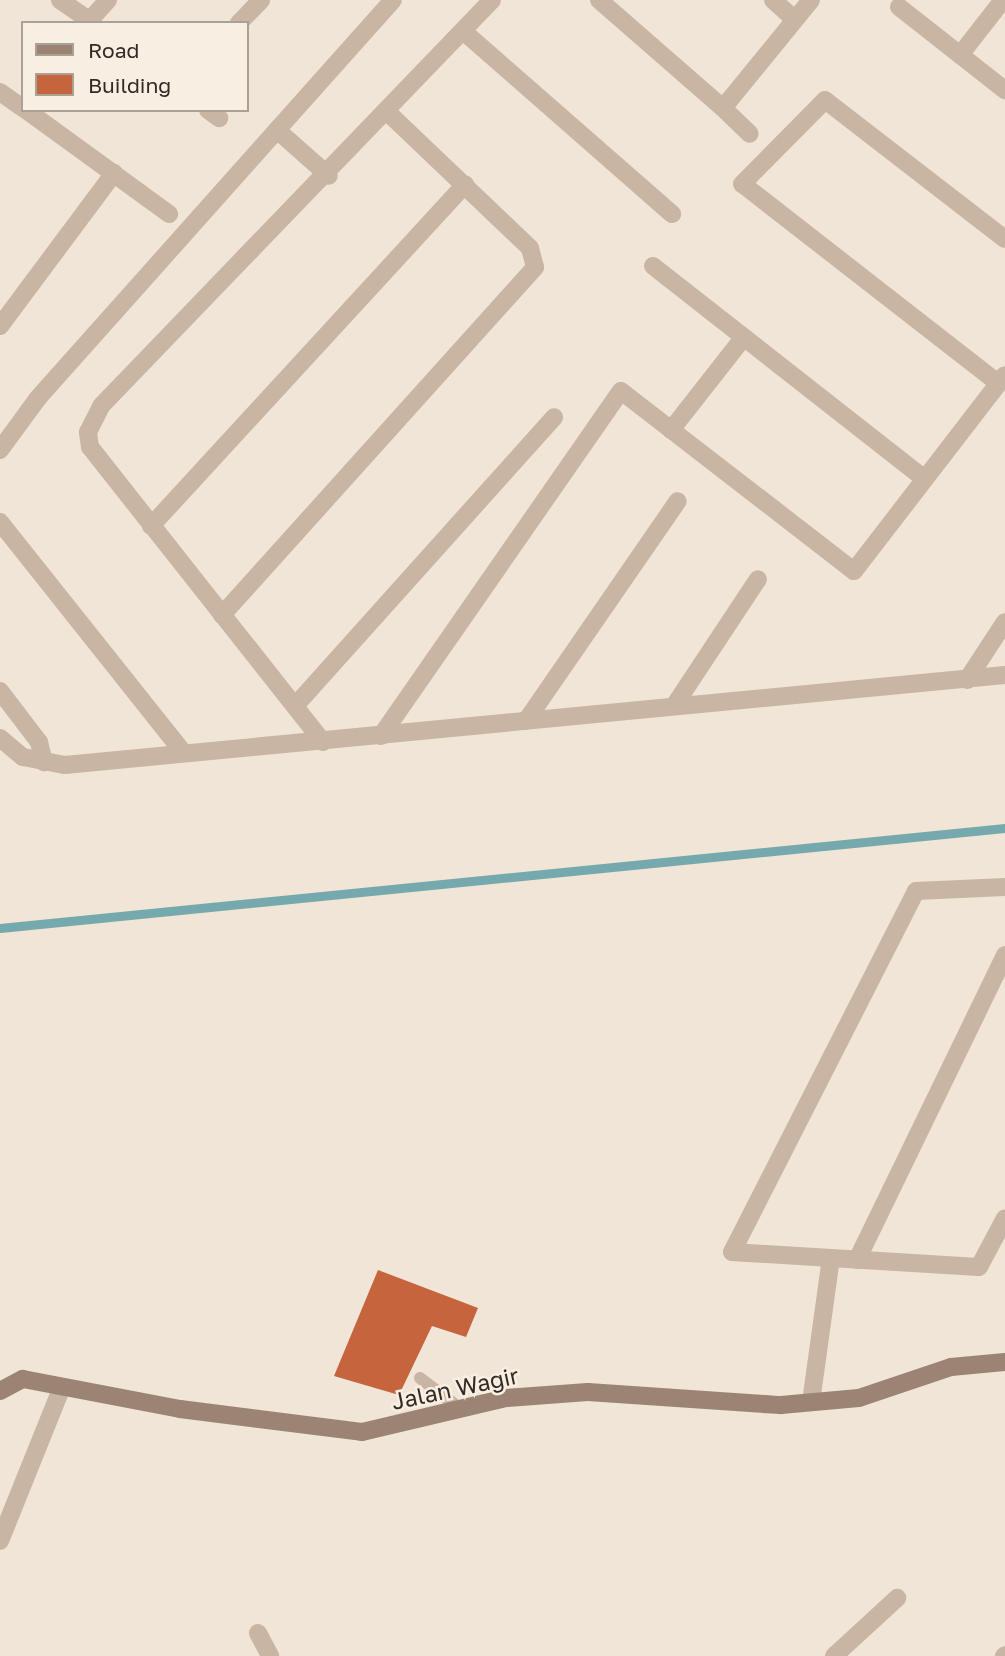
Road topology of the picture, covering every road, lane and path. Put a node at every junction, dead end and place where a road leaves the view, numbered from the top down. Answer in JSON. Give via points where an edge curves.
{"nodes":[{"id":1,"x":60,"y":0,"type":"edge"},
{"id":2,"x":108,"y":0,"type":"edge"},
{"id":3,"x":261,"y":0,"type":"edge"},
{"id":4,"x":393,"y":0,"type":"edge"},
{"id":5,"x":492,"y":0,"type":"edge"},
{"id":6,"x":599,"y":0,"type":"edge"},
{"id":7,"x":773,"y":0,"type":"edge"},
{"id":8,"x":811,"y":0,"type":"edge"},
{"id":9,"x":1003,"y":0,"type":"edge"},
{"id":10,"x":899,"y":6,"type":"dead end"},
{"id":11,"x":794,"y":19,"type":"junction"},
{"id":12,"x":90,"y":21,"type":"edge"},
{"id":13,"x":92,"y":21,"type":"edge"},
{"id":14,"x":241,"y":21,"type":"edge"},
{"id":15,"x":463,"y":31,"type":"junction"},
{"id":16,"x":960,"y":55,"type":"junction"},
{"id":17,"x":1005,"y":90,"type":"edge"},
{"id":18,"x":0,"y":92,"type":"edge"},
{"id":19,"x":21,"y":107,"type":"edge"},
{"id":20,"x":723,"y":108,"type":"junction"},
{"id":21,"x":28,"y":112,"type":"edge"},
{"id":22,"x":388,"y":113,"type":"junction"},
{"id":23,"x":278,"y":130,"type":"junction"},
{"id":24,"x":750,"y":134,"type":"dead end"},
{"id":25,"x":114,"y":173,"type":"junction"},
{"id":26,"x":329,"y":176,"type":"junction"},
{"id":27,"x":465,"y":184,"type":"junction"},
{"id":28,"x":169,"y":214,"type":"dead end"},
{"id":29,"x":672,"y":214,"type":"dead end"},
{"id":30,"x":1005,"y":239,"type":"edge"},
{"id":31,"x":653,"y":266,"type":"dead end"},
{"id":32,"x":0,"y":326,"type":"edge"},
{"id":33,"x":744,"y":337,"type":"junction"},
{"id":34,"x":1002,"y":379,"type":"edge"},
{"id":35,"x":554,"y":416,"type":"dead end"},
{"id":36,"x":670,"y":430,"type":"junction"},
{"id":37,"x":0,"y":450,"type":"edge"},
{"id":38,"x":925,"y":479,"type":"junction"},
{"id":39,"x":678,"y":502,"type":"dead end"},
{"id":40,"x":0,"y":522,"type":"edge"},
{"id":41,"x":151,"y":526,"type":"junction"},
{"id":42,"x":758,"y":579,"type":"dead end"},
{"id":43,"x":222,"y":615,"type":"junction"},
{"id":44,"x":1005,"y":622,"type":"edge"},
{"id":45,"x":1005,"y":675,"type":"edge"},
{"id":46,"x":967,"y":680,"type":"junction"},
{"id":47,"x":0,"y":691,"type":"edge"},
{"id":48,"x":295,"y":706,"type":"junction"},
{"id":49,"x":674,"y":706,"type":"junction"},
{"id":50,"x":526,"y":721,"type":"junction"},
{"id":51,"x":381,"y":736,"type":"junction"},
{"id":52,"x":0,"y":738,"type":"edge"},
{"id":53,"x":323,"y":742,"type":"junction"},
{"id":54,"x":183,"y":752,"type":"junction"},
{"id":55,"x":44,"y":762,"type":"junction"},
{"id":56,"x":1005,"y":887,"type":"edge"},
{"id":57,"x":1005,"y":955,"type":"edge"},
{"id":58,"x":1005,"y":1218,"type":"edge"},
{"id":59,"x":831,"y":1258,"type":"junction"},
{"id":60,"x":857,"y":1260,"type":"junction"},
{"id":61,"x":1005,"y":1362,"type":"edge"},
{"id":62,"x":420,"y":1378,"type":"dead end"},
{"id":63,"x":61,"y":1389,"type":"junction"},
{"id":64,"x":0,"y":1391,"type":"edge"},
{"id":65,"x":811,"y":1402,"type":"junction"},
{"id":66,"x":462,"y":1410,"type":"junction"},
{"id":67,"x":0,"y":1541,"type":"edge"},
{"id":68,"x":897,"y":1598,"type":"dead end"},
{"id":69,"x":258,"y":1633,"type":"dead end"},
{"id":70,"x":270,"y":1656,"type":"edge"},
{"id":71,"x":834,"y":1656,"type":"edge"}],
"edges":[{"from":1,"to":12,"type":"street"},
{"from":2,"to":13,"type":"street"},
{"from":3,"to":14,"type":"street"},
{"from":4,"to":23,"type":"street"},
{"from":5,"to":15,"type":"street"},
{"from":6,"to":20,"type":"street"},
{"from":7,"to":11,"type":"street"},
{"from":8,"to":11,"type":"street"},
{"from":9,"to":16,"type":"street"},
{"from":10,"to":16,"type":"street"},
{"from":11,"to":20,"type":"street"},
{"from":15,"to":22,"type":"street"},
{"from":15,"to":29,"type":"street"},
{"from":16,"to":17,"type":"street"},
{"from":18,"to":19,"type":"street"},
{"from":20,"to":24,"type":"street"},
{"from":21,"to":25,"type":"street"},
{"from":22,"to":26,"type":"street"},
{"from":22,"to":27,"type":"street"},
{"from":23,"to":26,"type":"street"},
{"from":23,"to":37,"type":"street","via":[[38,398]]},
{"from":25,"to":28,"type":"street"},
{"from":25,"to":32,"type":"street"},
{"from":26,"to":41,"type":"street","via":[[91,421],[90,447]]},
{"from":27,"to":41,"type":"street"},
{"from":27,"to":43,"type":"street","via":[[530,248],[536,258],[531,275]]},
{"from":30,"to":34,"type":"street","via":[[825,100],[742,184]]},
{"from":31,"to":33,"type":"street"},
{"from":33,"to":36,"type":"street"},
{"from":33,"to":38,"type":"street"},
{"from":34,"to":38,"type":"street"},
{"from":35,"to":48,"type":"street"},
{"from":36,"to":38,"type":"street","via":[[854,571]]},
{"from":36,"to":51,"type":"street","via":[[621,391]]},
{"from":39,"to":50,"type":"street"},
{"from":40,"to":54,"type":"street"},
{"from":41,"to":43,"type":"street"},
{"from":42,"to":49,"type":"street"},
{"from":43,"to":48,"type":"street"},
{"from":44,"to":46,"type":"street"},
{"from":45,"to":46,"type":"street"},
{"from":46,"to":49,"type":"street"},
{"from":47,"to":55,"type":"street","via":[[39,742]]},
{"from":48,"to":53,"type":"street"},
{"from":49,"to":50,"type":"street"},
{"from":50,"to":51,"type":"street"},
{"from":51,"to":53,"type":"street"},
{"from":52,"to":55,"type":"street","via":[[16,753]]},
{"from":53,"to":54,"type":"street"},
{"from":54,"to":55,"type":"street"},
{"from":56,"to":59,"type":"street","via":[[916,891],[732,1252]]},
{"from":57,"to":60,"type":"street"},
{"from":58,"to":60,"type":"street","via":[[979,1267]]},
{"from":59,"to":60,"type":"street"},
{"from":59,"to":65,"type":"street"},
{"from":61,"to":65,"type":"street","name":"Jalan Wagir","via":[[978,1361],[859,1398]]},
{"from":62,"to":66,"type":"lane"},
{"from":63,"to":64,"type":"street","name":"Jalan Wagir","via":[[23,1379]]},
{"from":63,"to":66,"type":"street","name":"Jalan Wagir","via":[[362,1432]]},
{"from":63,"to":67,"type":"street"},
{"from":65,"to":66,"type":"street","name":"Jalan Wagir","via":[[588,1392],[506,1398]]},
{"from":68,"to":71,"type":"street"},
{"from":69,"to":70,"type":"street"}]}
